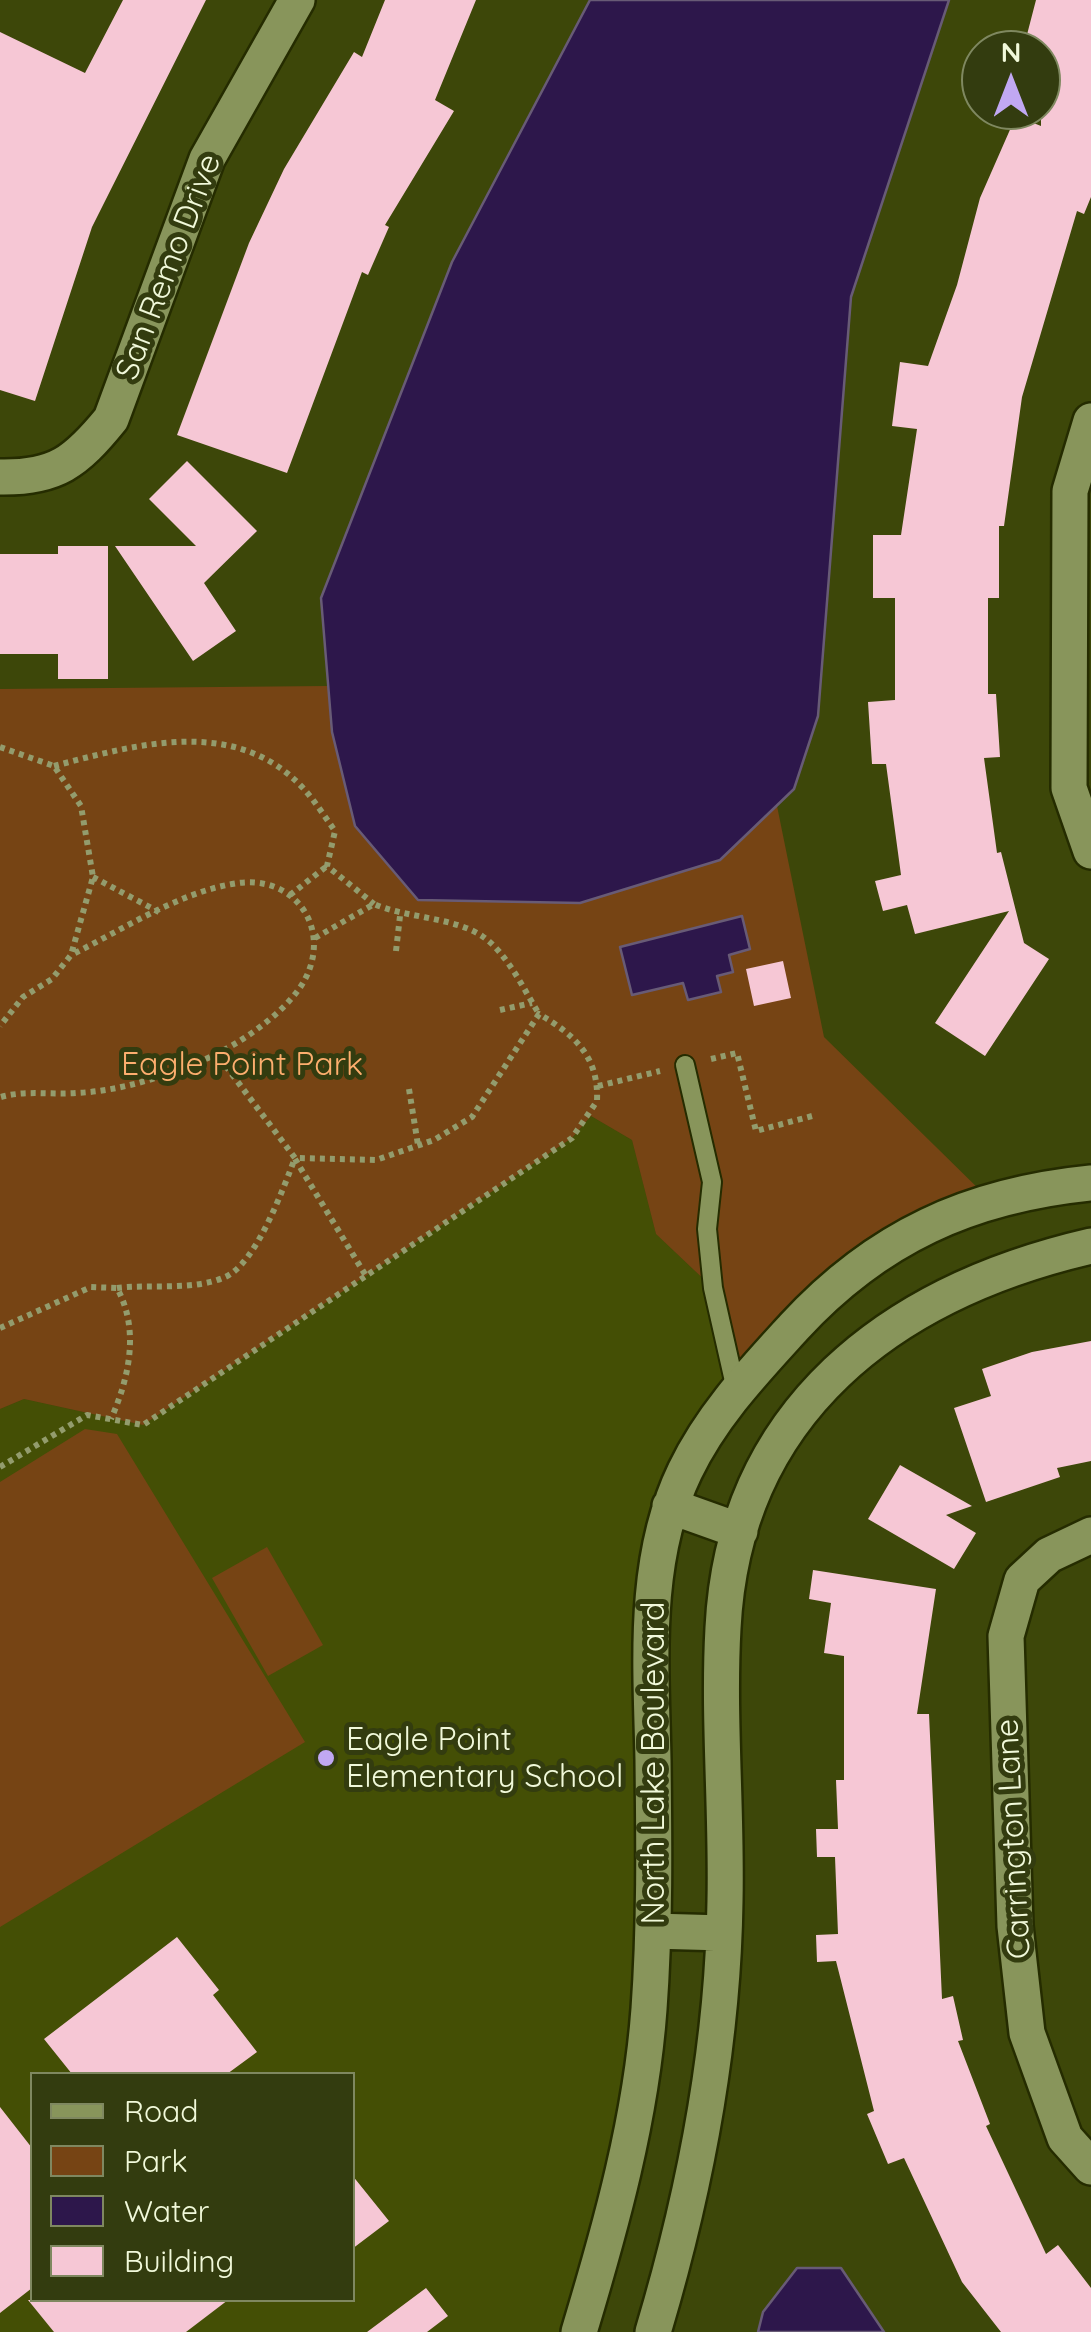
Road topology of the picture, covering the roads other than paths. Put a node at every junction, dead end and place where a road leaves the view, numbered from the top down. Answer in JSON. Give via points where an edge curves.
{"nodes":[{"id":1,"x":297,"y":0,"type":"edge"},
{"id":2,"x":1091,"y":421,"type":"edge"},
{"id":3,"x":0,"y":477,"type":"edge"},
{"id":4,"x":1091,"y":851,"type":"edge"},
{"id":5,"x":685,"y":1065,"type":"dead end"},
{"id":6,"x":1091,"y":1183,"type":"edge"},
{"id":7,"x":1091,"y":1246,"type":"edge"},
{"id":8,"x":736,"y":1390,"type":"junction"},
{"id":9,"x":670,"y":1506,"type":"junction"},
{"id":10,"x":740,"y":1532,"type":"junction"},
{"id":11,"x":1091,"y":1536,"type":"edge"},
{"id":12,"x":653,"y":1931,"type":"junction"},
{"id":13,"x":724,"y":1933,"type":"junction"},
{"id":14,"x":1091,"y":2167,"type":"edge"},
{"id":15,"x":579,"y":2332,"type":"edge"},
{"id":16,"x":652,"y":2332,"type":"edge"}],
"edges":[{"from":1,"to":3,"type":"street","name":"San Remo Drive","via":[[207,159],[110,419],[82,454],[38,478]]},
{"from":2,"to":4,"type":"street","via":[[1070,491],[1069,788]]},
{"from":5,"to":8,"type":"lane","via":[[712,1182],[707,1229],[713,1288]]},
{"from":6,"to":8,"type":"street","name":"North Lake Boulevard","via":[[989,1200],[882,1249],[809,1311]]},
{"from":7,"to":10,"type":"street","name":"North Lake Boulevard","via":[[973,1283],[844,1363],[788,1424]]},
{"from":8,"to":9,"type":"street","name":"North Lake Boulevard"},
{"from":9,"to":10,"type":"street"},
{"from":9,"to":12,"type":"street","name":"North Lake Boulevard","via":[[650,1619]]},
{"from":10,"to":13,"type":"street","name":"North Lake Boulevard","via":[[722,1625]]},
{"from":11,"to":14,"type":"street","name":"Carrington Lane","via":[[1049,1554],[1022,1580],[1006,1636],[1015,1926],[1027,2034],[1065,2138]]},
{"from":12,"to":13,"type":"street"},
{"from":12,"to":15,"type":"street","name":"North Lake Boulevard","via":[[649,2013],[620,2199]]},
{"from":13,"to":16,"type":"street","name":"North Lake Boulevard","via":[[719,2025],[681,2240]]}]}
